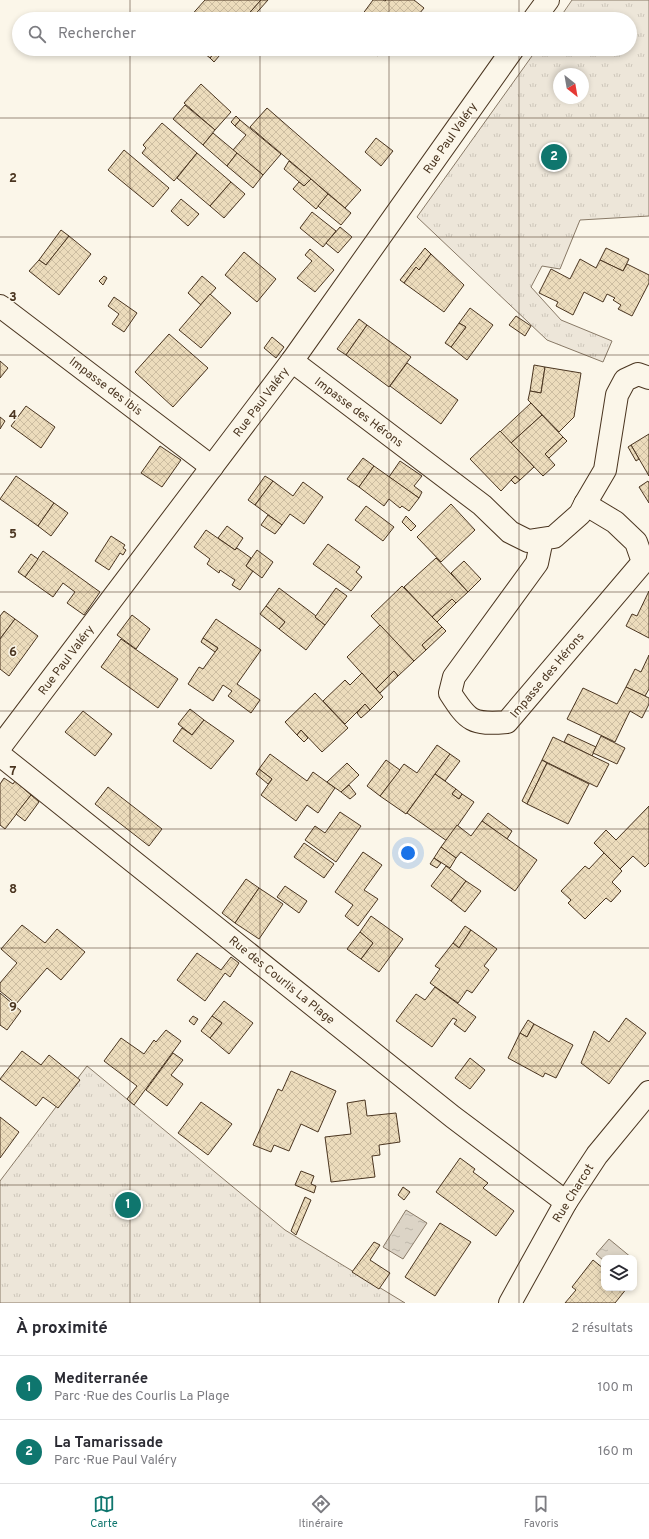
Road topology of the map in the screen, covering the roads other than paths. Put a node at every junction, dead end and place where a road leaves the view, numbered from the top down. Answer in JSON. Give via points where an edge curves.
{"nodes":[{"id":1,"x":548,"y":0,"type":"edge"},
{"id":2,"x":539,"y":12,"type":"edge"},
{"id":3,"x":508,"y":56,"type":"edge"},
{"id":4,"x":0,"y":306,"type":"edge"},
{"id":5,"x":292,"y":361,"type":"junction"},
{"id":6,"x":649,"y":378,"type":"edge"},
{"id":7,"x":212,"y":467,"type":"junction"},
{"id":8,"x":585,"y":504,"type":"junction"},
{"id":9,"x":542,"y":539,"type":"junction"},
{"id":10,"x":0,"y":747,"type":"edge"},
{"id":11,"x":0,"y":755,"type":"edge"},
{"id":12,"x":649,"y":1092,"type":"edge"},
{"id":13,"x":566,"y":1202,"type":"junction"},
{"id":14,"x":510,"y":1303,"type":"edge"}],
"edges":[{"from":1,"to":2,"type":"street"},
{"from":3,"to":5,"type":"street","name":"Rue Paul Valéry"},
{"from":4,"to":7,"type":"street","name":"Impasse des Ibis"},
{"from":5,"to":7,"type":"street","name":"Rue Paul Valéry"},
{"from":5,"to":9,"type":"street","name":"Impasse des Hérons","via":[[482,504],[510,532],[528,542]]},
{"from":6,"to":8,"type":"street","via":[[638,374],[625,380],[617,394],[605,470]]},
{"from":7,"to":10,"type":"street","name":"Rue Paul Valéry"},
{"from":8,"to":9,"type":"street","name":"Impasse des Hérons","via":[[580,514],[554,537]]},
{"from":8,"to":9,"type":"street","name":"Impasse des Hérons","via":[[615,522],[636,542],[643,562],[507,722],[486,724],[468,717],[450,693],[454,677],[537,563]]},
{"from":11,"to":13,"type":"street","name":"Rue des Courlis La Plage","via":[[453,1117]]},
{"from":12,"to":13,"type":"street","name":"Rue Charcot","via":[[597,1155]]},
{"from":13,"to":14,"type":"street","name":"Rue Charcot"}]}
